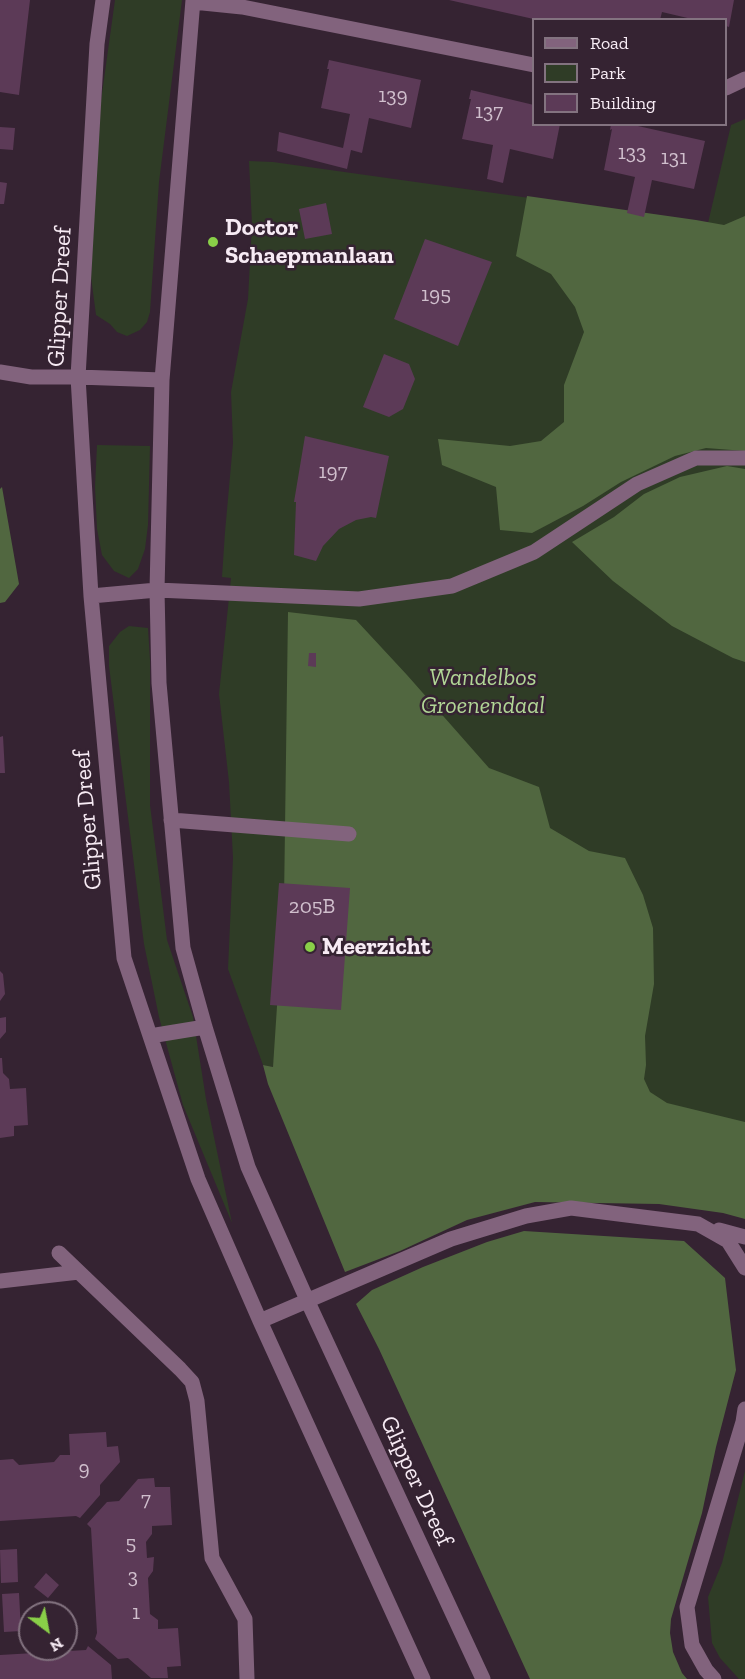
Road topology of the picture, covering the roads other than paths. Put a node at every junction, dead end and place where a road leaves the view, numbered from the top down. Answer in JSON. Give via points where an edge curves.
{"nodes":[{"id":1,"x":103,"y":0,"type":"edge"},
{"id":2,"x":193,"y":1,"type":"edge"},
{"id":3,"x":243,"y":3,"type":"edge"},
{"id":4,"x":532,"y":65,"type":"edge"},
{"id":5,"x":745,"y":79,"type":"edge"},
{"id":6,"x":727,"y":88,"type":"edge"},
{"id":7,"x":0,"y":372,"type":"edge"},
{"id":8,"x":78,"y":377,"type":"junction"},
{"id":9,"x":162,"y":380,"type":"junction"},
{"id":10,"x":745,"y":458,"type":"edge"},
{"id":11,"x":158,"y":590,"type":"junction"},
{"id":12,"x":91,"y":596,"type":"junction"},
{"id":13,"x":171,"y":820,"type":"junction"},
{"id":14,"x":349,"y":834,"type":"dead end"},
{"id":15,"x":205,"y":1027,"type":"junction"},
{"id":16,"x":150,"y":1035,"type":"junction"},
{"id":17,"x":698,"y":1224,"type":"junction"},
{"id":18,"x":745,"y":1237,"type":"edge"},
{"id":19,"x":59,"y":1253,"type":"dead end"},
{"id":20,"x":745,"y":1268,"type":"edge"},
{"id":21,"x":79,"y":1272,"type":"junction"},
{"id":22,"x":0,"y":1281,"type":"edge"},
{"id":23,"x":308,"y":1302,"type":"junction"},
{"id":24,"x":260,"y":1321,"type":"junction"},
{"id":25,"x":745,"y":1409,"type":"edge"},
{"id":26,"x":247,"y":1679,"type":"edge"},
{"id":27,"x":423,"y":1679,"type":"edge"},
{"id":28,"x":483,"y":1679,"type":"edge"},
{"id":29,"x":714,"y":1679,"type":"edge"}],
"edges":[{"from":1,"to":8,"type":"street","name":"Glipper Dreef","via":[[97,44]]},
{"from":2,"to":3,"type":"street"},
{"from":2,"to":9,"type":"street","name":"Glipper Dreef"},
{"from":3,"to":4,"type":"street"},
{"from":5,"to":6,"type":"street"},
{"from":7,"to":8,"type":"street","via":[[31,377]]},
{"from":8,"to":9,"type":"street"},
{"from":8,"to":12,"type":"street","name":"Glipper Dreef"},
{"from":9,"to":11,"type":"street","name":"Glipper Dreef"},
{"from":10,"to":11,"type":"street","via":[[696,458],[637,484],[534,552],[452,586],[359,599]]},
{"from":11,"to":12,"type":"street"},
{"from":11,"to":13,"type":"street","name":"Glipper Dreef","via":[[159,683]]},
{"from":12,"to":16,"type":"street","name":"Glipper Dreef","via":[[124,958]]},
{"from":13,"to":14,"type":"street"},
{"from":13,"to":15,"type":"street","name":"Glipper Dreef","via":[[183,948]]},
{"from":15,"to":16,"type":"street"},
{"from":15,"to":23,"type":"street","name":"Glipper Dreef","via":[[248,1167]]},
{"from":16,"to":24,"type":"street","name":"Glipper Dreef","via":[[198,1179]]},
{"from":17,"to":18,"type":"street"},
{"from":17,"to":20,"type":"street","via":[[728,1241]]},
{"from":17,"to":23,"type":"street","via":[[571,1208],[526,1216],[451,1239]]},
{"from":19,"to":21,"type":"street"},
{"from":21,"to":22,"type":"street"},
{"from":21,"to":26,"type":"street","via":[[192,1382],[213,1558],[245,1619]]},
{"from":23,"to":24,"type":"street"},
{"from":23,"to":28,"type":"street","name":"Glipper Dreef"},
{"from":24,"to":27,"type":"street","name":"Glipper Dreef"},
{"from":25,"to":29,"type":"street","via":[[687,1607],[692,1645]]}]}
